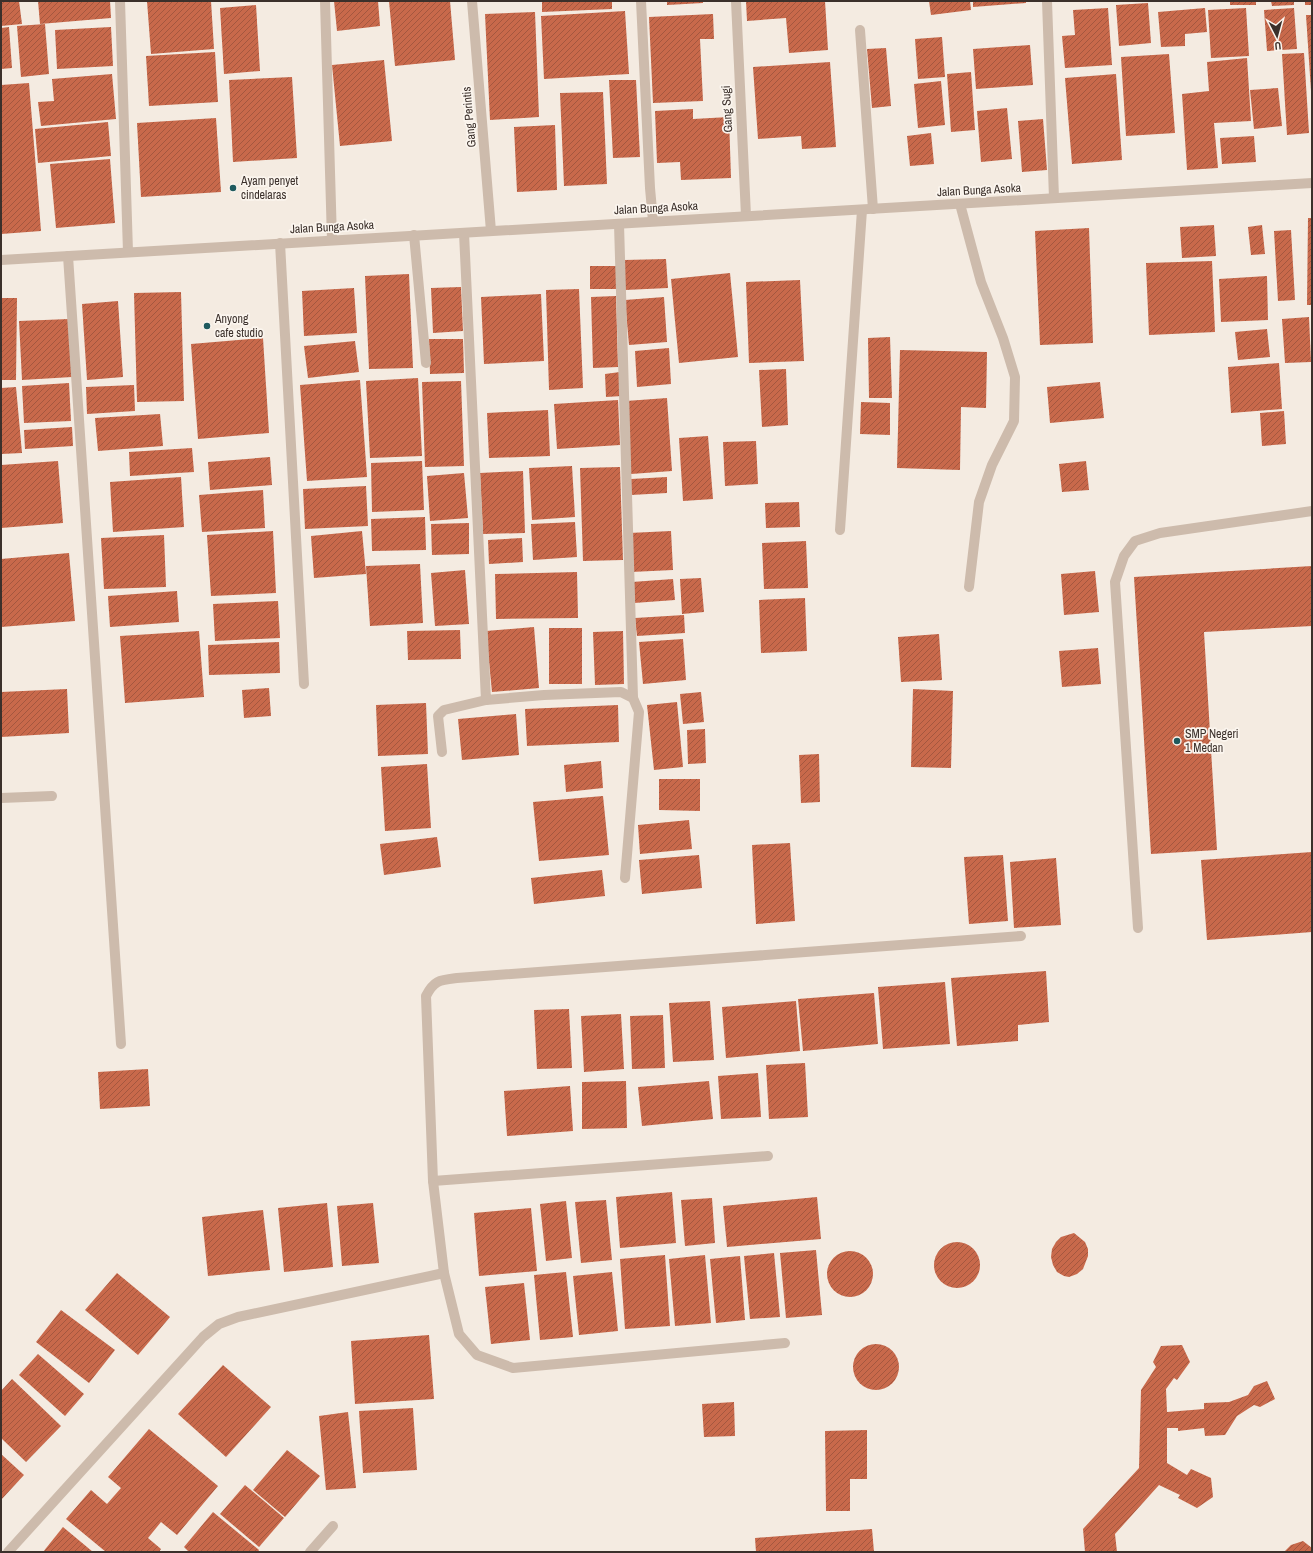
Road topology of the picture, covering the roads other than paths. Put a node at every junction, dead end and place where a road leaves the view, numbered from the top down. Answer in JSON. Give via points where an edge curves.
{"nodes":[{"id":1,"x":120,"y":1,"type":"edge"},
{"id":2,"x":325,"y":1,"type":"edge"},
{"id":3,"x":472,"y":1,"type":"edge"},
{"id":4,"x":641,"y":1,"type":"edge"},
{"id":5,"x":736,"y":1,"type":"edge"},
{"id":6,"x":1047,"y":1,"type":"edge"},
{"id":7,"x":860,"y":30,"type":"dead end"},
{"id":8,"x":1312,"y":183,"type":"edge"},
{"id":9,"x":1054,"y":198,"type":"junction"},
{"id":10,"x":960,"y":204,"type":"junction"},
{"id":11,"x":873,"y":209,"type":"junction"},
{"id":12,"x":862,"y":210,"type":"junction"},
{"id":13,"x":746,"y":216,"type":"junction"},
{"id":14,"x":653,"y":221,"type":"junction"},
{"id":15,"x":620,"y":224,"type":"junction"},
{"id":16,"x":492,"y":231,"type":"junction"},
{"id":17,"x":464,"y":233,"type":"junction"},
{"id":18,"x":414,"y":235,"type":"junction"},
{"id":19,"x":332,"y":240,"type":"junction"},
{"id":20,"x":280,"y":243,"type":"junction"},
{"id":21,"x":128,"y":252,"type":"junction"},
{"id":22,"x":68,"y":256,"type":"junction"},
{"id":23,"x":1,"y":260,"type":"edge"},
{"id":24,"x":426,"y":363,"type":"dead end"},
{"id":25,"x":1312,"y":511,"type":"edge"},
{"id":26,"x":840,"y":530,"type":"dead end"},
{"id":27,"x":969,"y":587,"type":"dead end"},
{"id":28,"x":304,"y":684,"type":"dead end"},
{"id":29,"x":633,"y":698,"type":"junction"},
{"id":30,"x":486,"y":700,"type":"junction"},
{"id":31,"x":442,"y":752,"type":"dead end"},
{"id":32,"x":52,"y":796,"type":"dead end"},
{"id":33,"x":1,"y":798,"type":"edge"},
{"id":34,"x":625,"y":878,"type":"dead end"},
{"id":35,"x":1138,"y":928,"type":"dead end"},
{"id":36,"x":1021,"y":936,"type":"dead end"},
{"id":37,"x":121,"y":1044,"type":"dead end"},
{"id":38,"x":768,"y":1156,"type":"dead end"},
{"id":39,"x":433,"y":1181,"type":"junction"},
{"id":40,"x":444,"y":1273,"type":"junction"},
{"id":41,"x":785,"y":1343,"type":"dead end"},
{"id":42,"x":332,"y":1526,"type":"dead end"},
{"id":43,"x":8,"y":1552,"type":"edge"},
{"id":44,"x":310,"y":1552,"type":"edge"}],
"edges":[{"from":1,"to":21,"type":"street"},
{"from":2,"to":19,"type":"street"},
{"from":3,"to":16,"type":"street","name":"Gang Perintis"},
{"from":4,"to":14,"type":"street"},
{"from":5,"to":13,"type":"street","name":"Gang Sugi"},
{"from":6,"to":9,"type":"street"},
{"from":7,"to":11,"type":"street"},
{"from":8,"to":9,"type":"street","name":"Jalan Bunga Asoka"},
{"from":9,"to":10,"type":"street","name":"Jalan Bunga Asoka"},
{"from":10,"to":11,"type":"street","name":"Jalan Bunga Asoka"},
{"from":10,"to":27,"type":"street","via":[[981,282],[1015,377],[1014,421],[992,465],[979,502]]},
{"from":11,"to":12,"type":"street","name":"Jalan Bunga Asoka"},
{"from":12,"to":13,"type":"street","name":"Jalan Bunga Asoka"},
{"from":12,"to":26,"type":"street"},
{"from":13,"to":14,"type":"street","name":"Jalan Bunga Asoka"},
{"from":14,"to":15,"type":"street","name":"Jalan Bunga Asoka"},
{"from":15,"to":16,"type":"street","name":"Jalan Bunga Asoka"},
{"from":15,"to":29,"type":"street"},
{"from":16,"to":17,"type":"street","name":"Jalan Bunga Asoka"},
{"from":17,"to":18,"type":"street","name":"Jalan Bunga Asoka"},
{"from":17,"to":30,"type":"street"},
{"from":18,"to":19,"type":"street","name":"Jalan Bunga Asoka"},
{"from":18,"to":24,"type":"street"},
{"from":19,"to":20,"type":"street","name":"Jalan Bunga Asoka"},
{"from":20,"to":21,"type":"street","name":"Jalan Bunga Asoka"},
{"from":20,"to":28,"type":"street"},
{"from":21,"to":22,"type":"street","name":"Jalan Bunga Asoka"},
{"from":22,"to":23,"type":"street","name":"Jalan Bunga Asoka"},
{"from":22,"to":37,"type":"street"},
{"from":25,"to":35,"type":"street","via":[[1160,533],[1135,541],[1124,556],[1115,582]]},
{"from":29,"to":30,"type":"street","via":[[621,692]]},
{"from":29,"to":34,"type":"street","via":[[639,712]]},
{"from":30,"to":31,"type":"street","via":[[444,710],[438,716]]},
{"from":32,"to":33,"type":"street"},
{"from":36,"to":39,"type":"street","via":[[438,981],[431,986],[426,996]]},
{"from":38,"to":39,"type":"street"},
{"from":39,"to":40,"type":"street"},
{"from":40,"to":41,"type":"street","via":[[459,1334],[477,1355],[513,1368]]},
{"from":40,"to":43,"type":"street","via":[[238,1317],[219,1324],[203,1337]]},
{"from":42,"to":44,"type":"street"}]}
